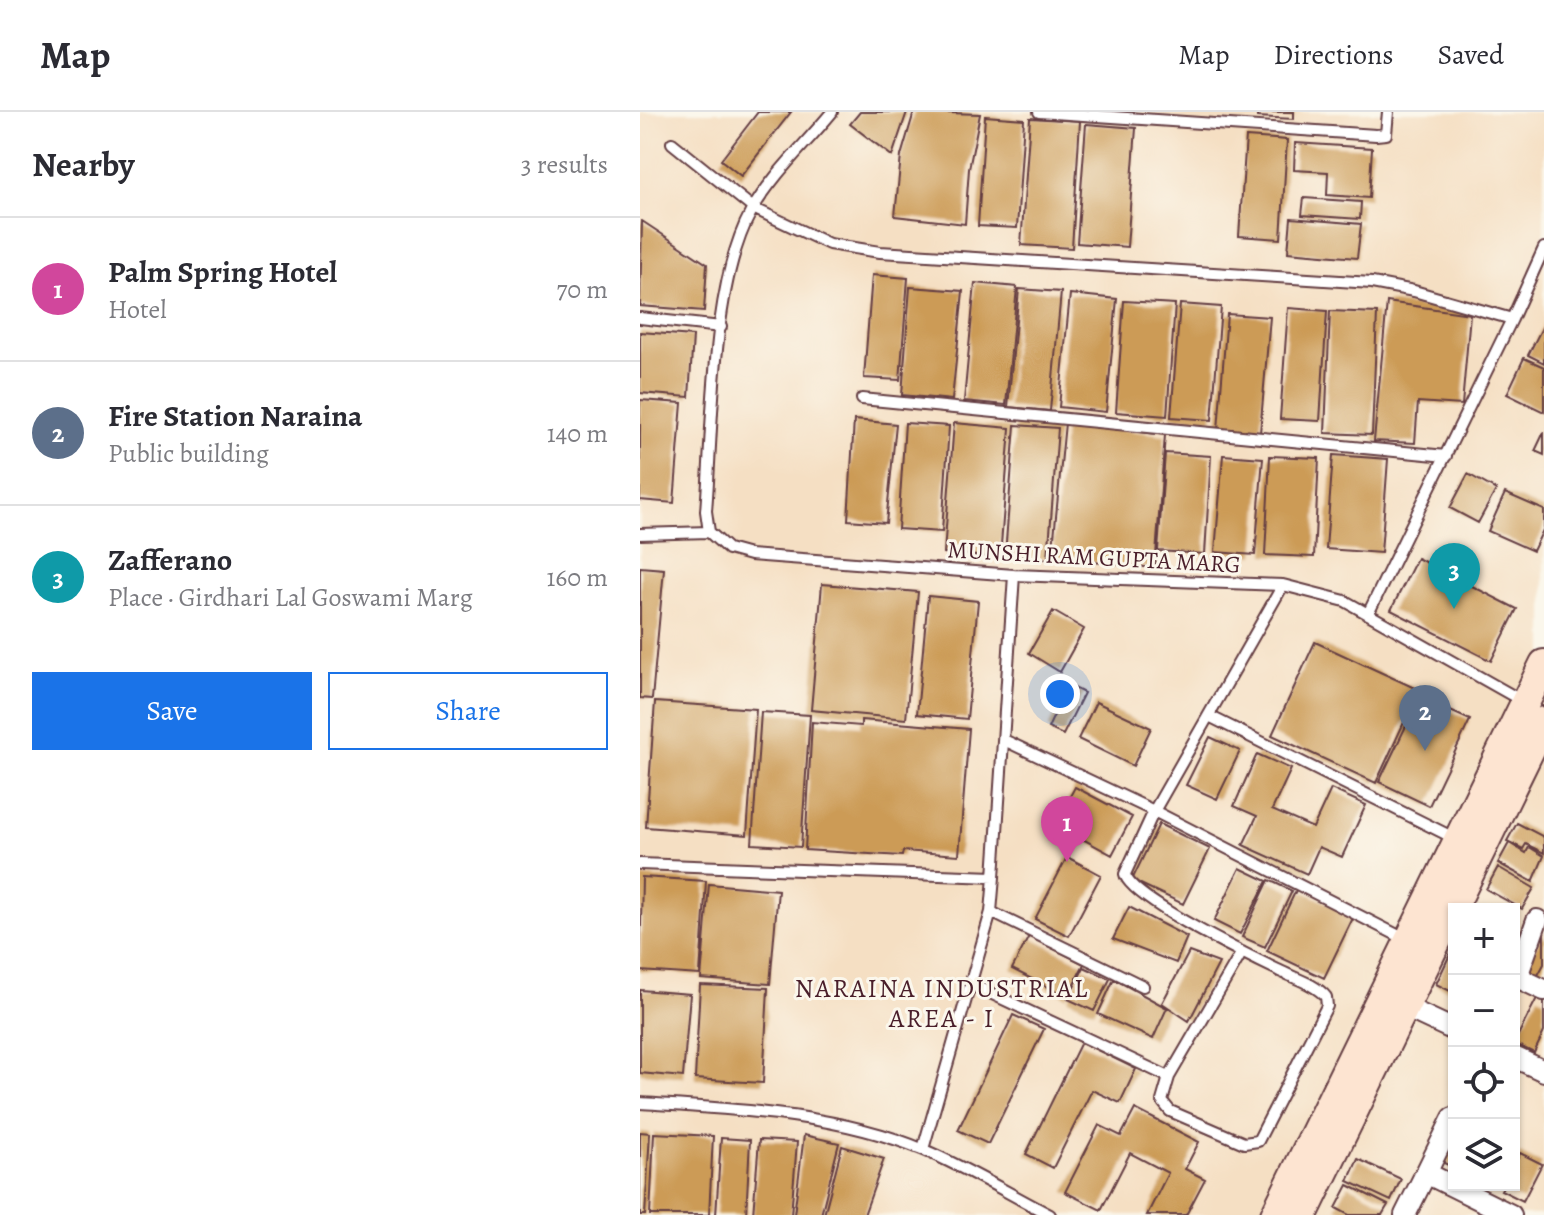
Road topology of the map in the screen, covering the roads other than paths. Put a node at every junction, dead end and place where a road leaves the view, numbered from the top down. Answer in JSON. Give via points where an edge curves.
{"nodes":[{"id":1,"x":832,"y":112,"type":"edge"},
{"id":2,"x":1039,"y":112,"type":"edge"},
{"id":3,"x":1388,"y":112,"type":"edge"},
{"id":4,"x":672,"y":143,"type":"dead end"},
{"id":5,"x":753,"y":208,"type":"junction"},
{"id":6,"x":1544,"y":248,"type":"edge"},
{"id":7,"x":640,"y":318,"type":"edge"},
{"id":8,"x":1512,"y":319,"type":"junction"},
{"id":9,"x":721,"y":327,"type":"junction"},
{"id":10,"x":862,"y":399,"type":"dead end"},
{"id":11,"x":1446,"y":456,"type":"junction"},
{"id":12,"x":709,"y":532,"type":"junction"},
{"id":13,"x":640,"y":534,"type":"edge"},
{"id":14,"x":1014,"y":575,"type":"junction"},
{"id":15,"x":1283,"y":585,"type":"junction"},
{"id":16,"x":1368,"y":614,"type":"junction"},
{"id":17,"x":1544,"y":664,"type":"edge"},
{"id":18,"x":1534,"y":710,"type":"edge"},
{"id":19,"x":1209,"y":716,"type":"junction"},
{"id":20,"x":1004,"y":740,"type":"junction"},
{"id":21,"x":1154,"y":811,"type":"junction"},
{"id":22,"x":1458,"y":840,"type":"junction"},
{"id":23,"x":640,"y":864,"type":"edge"},
{"id":24,"x":994,"y":877,"type":"junction"},
{"id":25,"x":991,"y":912,"type":"junction"},
{"id":26,"x":1542,"y":916,"type":"edge"},
{"id":27,"x":1408,"y":941,"type":"junction"},
{"id":28,"x":1242,"y":952,"type":"junction"},
{"id":29,"x":971,"y":984,"type":"junction"},
{"id":30,"x":1143,"y":986,"type":"dead end"},
{"id":31,"x":1544,"y":990,"type":"edge"},
{"id":32,"x":1393,"y":1001,"type":"junction"},
{"id":33,"x":1448,"y":1027,"type":"edge"},
{"id":34,"x":1520,"y":1060,"type":"edge"},
{"id":35,"x":1544,"y":1071,"type":"edge"},
{"id":36,"x":1169,"y":1077,"type":"junction"},
{"id":37,"x":640,"y":1103,"type":"edge"},
{"id":38,"x":1453,"y":1119,"type":"edge"},
{"id":39,"x":923,"y":1149,"type":"junction"},
{"id":40,"x":1426,"y":1173,"type":"junction"},
{"id":41,"x":1050,"y":1215,"type":"edge"},
{"id":42,"x":1275,"y":1215,"type":"edge"},
{"id":43,"x":1303,"y":1215,"type":"edge"},
{"id":44,"x":1405,"y":1215,"type":"edge"},
{"id":45,"x":1511,"y":1215,"type":"edge"}],
"edges":[{"from":1,"to":5,"type":"lane"},
{"from":2,"to":3,"type":"lane","via":[[1376,135],[1386,134]]},
{"from":4,"to":5,"type":"lane"},
{"from":5,"to":8,"type":"lane","via":[[829,244],[880,252],[1372,283]]},
{"from":5,"to":9,"type":"lane","via":[[732,260]]},
{"from":6,"to":8,"type":"lane"},
{"from":7,"to":9,"type":"lane"},
{"from":8,"to":11,"type":"lane"},
{"from":9,"to":12,"type":"lane","via":[[706,511]]},
{"from":10,"to":11,"type":"lane"},
{"from":11,"to":16,"type":"lane"},
{"from":12,"to":13,"type":"lane"},
{"from":12,"to":14,"type":"lane","name":"MUNSHI RAM GUPTA MARG","via":[[728,549],[750,555]]},
{"from":14,"to":15,"type":"lane","name":"MUNSHI RAM GUPTA MARG"},
{"from":14,"to":20,"type":"lane"},
{"from":15,"to":16,"type":"lane","name":"MUNSHI RAM GUPTA MARG","via":[[1345,601]]},
{"from":15,"to":19,"type":"lane"},
{"from":16,"to":18,"type":"lane","name":"MUNSHI RAM GUPTA MARG"},
{"from":17,"to":18,"type":"main road"},
{"from":18,"to":22,"type":"main road"},
{"from":18,"to":32,"type":"main road"},
{"from":19,"to":21,"type":"lane"},
{"from":19,"to":22,"type":"lane"},
{"from":20,"to":21,"type":"lane"},
{"from":20,"to":24,"type":"lane"},
{"from":21,"to":27,"type":"lane"},
{"from":21,"to":28,"type":"lane","via":[[1127,864],[1126,882]]},
{"from":22,"to":27,"type":"main road"},
{"from":23,"to":24,"type":"lane"},
{"from":24,"to":25,"type":"lane"},
{"from":25,"to":29,"type":"lane"},
{"from":25,"to":30,"type":"lane"},
{"from":26,"to":31,"type":"street","via":[[1519,971],[1523,980]]},
{"from":27,"to":32,"type":"main road"},
{"from":28,"to":36,"type":"lane"},
{"from":28,"to":36,"type":"lane","via":[[1322,992],[1328,1002],[1258,1141],[1244,1143],[1170,1111],[1162,1101]]},
{"from":29,"to":36,"type":"lane"},
{"from":29,"to":39,"type":"lane"},
{"from":32,"to":33,"type":"street"},
{"from":32,"to":42,"type":"main road"},
{"from":32,"to":43,"type":"main road"},
{"from":34,"to":35,"type":"street"},
{"from":37,"to":39,"type":"lane","via":[[808,1118]]},
{"from":38,"to":40,"type":"street"},
{"from":39,"to":41,"type":"lane"},
{"from":40,"to":44,"type":"street"},
{"from":40,"to":45,"type":"street"}]}
